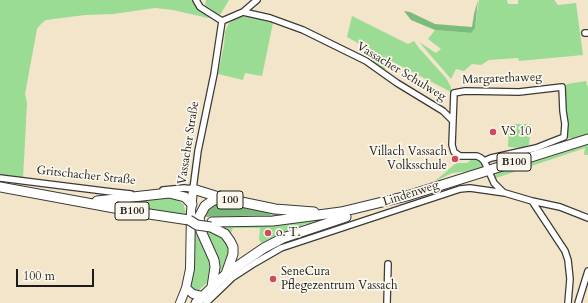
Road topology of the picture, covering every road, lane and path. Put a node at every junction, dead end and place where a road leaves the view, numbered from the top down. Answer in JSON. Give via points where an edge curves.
{"nodes":[{"id":1,"x":196,"y":0,"type":"edge"},
{"id":2,"x":257,"y":0,"type":"edge"},
{"id":3,"x":243,"y":12,"type":"junction"},
{"id":4,"x":222,"y":21,"type":"junction"},
{"id":5,"x":452,"y":120,"type":"junction"},
{"id":6,"x":588,"y":139,"type":"edge"},
{"id":7,"x":484,"y":161,"type":"junction"},
{"id":8,"x":487,"y":168,"type":"dead end"},
{"id":9,"x":0,"y":178,"type":"edge"},
{"id":10,"x":0,"y":187,"type":"edge"},
{"id":11,"x":193,"y":189,"type":"junction"},
{"id":12,"x":480,"y":189,"type":"junction"},
{"id":13,"x":505,"y":194,"type":"junction"},
{"id":14,"x":222,"y":198,"type":"junction"},
{"id":15,"x":390,"y":201,"type":"junction"},
{"id":16,"x":86,"y":202,"type":"junction"},
{"id":17,"x":532,"y":202,"type":"junction"},
{"id":18,"x":192,"y":204,"type":"junction"},
{"id":19,"x":341,"y":212,"type":"junction"},
{"id":20,"x":588,"y":218,"type":"edge"},
{"id":21,"x":212,"y":224,"type":"junction"},
{"id":22,"x":388,"y":264,"type":"dead end"},
{"id":23,"x":588,"y":266,"type":"edge"},
{"id":24,"x":587,"y":272,"type":"edge"},
{"id":25,"x":226,"y":274,"type":"junction"},
{"id":26,"x":212,"y":287,"type":"junction"},
{"id":27,"x":186,"y":288,"type":"junction"},
{"id":28,"x":202,"y":301,"type":"edge"},
{"id":29,"x":180,"y":303,"type":"edge"},
{"id":30,"x":387,"y":303,"type":"edge"},
{"id":31,"x":568,"y":303,"type":"edge"},
{"id":32,"x":578,"y":303,"type":"edge"}],
"edges":[{"from":1,"to":4,"type":"street","via":[[200,7]]},
{"from":2,"to":3,"type":"street"},
{"from":3,"to":4,"type":"street"},
{"from":3,"to":5,"type":"street","name":"Vassacher Schulweg","via":[[270,18],[303,30],[366,61],[443,111]]},
{"from":4,"to":11,"type":"street","name":"Vassacher Straße"},
{"from":5,"to":7,"type":"street","via":[[454,152],[460,156],[477,156]]},
{"from":5,"to":7,"type":"street","name":"Margarethaweg","via":[[454,93],[519,92],[562,87],[564,137],[536,148]]},
{"from":6,"to":15,"type":"main road","number":"B100"},
{"from":7,"to":8,"type":"street"},
{"from":9,"to":11,"type":"street","name":"Gritschacher Straße","via":[[130,194]]},
{"from":10,"to":16,"type":"main road","number":"B100"},
{"from":11,"to":14,"type":"main road","number":"100"},
{"from":11,"to":18,"type":"main road","name":"Vassacher Straße"},
{"from":12,"to":13,"type":"street","name":"Lindenweg"},
{"from":12,"to":13,"type":"street","via":[[485,186],[490,176]]},
{"from":12,"to":28,"type":"street","name":"Lindenweg","via":[[460,189],[281,248],[232,278]]},
{"from":13,"to":17,"type":"street","name":"Lindenweg"},
{"from":14,"to":19,"type":"main road","number":"100","via":[[275,209]]},
{"from":14,"to":26,"type":"main road","number":"100","via":[[205,206],[199,217],[201,231],[214,260]]},
{"from":15,"to":19,"type":"main road","number":"B100"},
{"from":15,"to":25,"type":"main road","via":[[382,207],[283,238]]},
{"from":16,"to":18,"type":"main road","via":[[169,193],[185,197]]},
{"from":16,"to":21,"type":"main road","number":"B100","bridge":true,"via":[[189,220],[197,225]]},
{"from":17,"to":20,"type":"street","name":"Lindenweg","via":[[560,207]]},
{"from":17,"to":31,"type":"street","via":[[568,260]]},
{"from":18,"to":27,"type":"main road","name":"Vassacher Straße","via":[[190,269]]},
{"from":19,"to":21,"type":"main road","number":"B100","via":[[274,221]]},
{"from":21,"to":25,"type":"main road","via":[[225,234],[233,247]]},
{"from":22,"to":30,"type":"street"},
{"from":23,"to":24,"type":"street"},
{"from":24,"to":32,"type":"street"},
{"from":25,"to":26,"type":"main road"},
{"from":26,"to":28,"type":"main road"},
{"from":27,"to":28,"type":"main road"},
{"from":27,"to":29,"type":"main road","name":"Vassacher Straße"}]}
